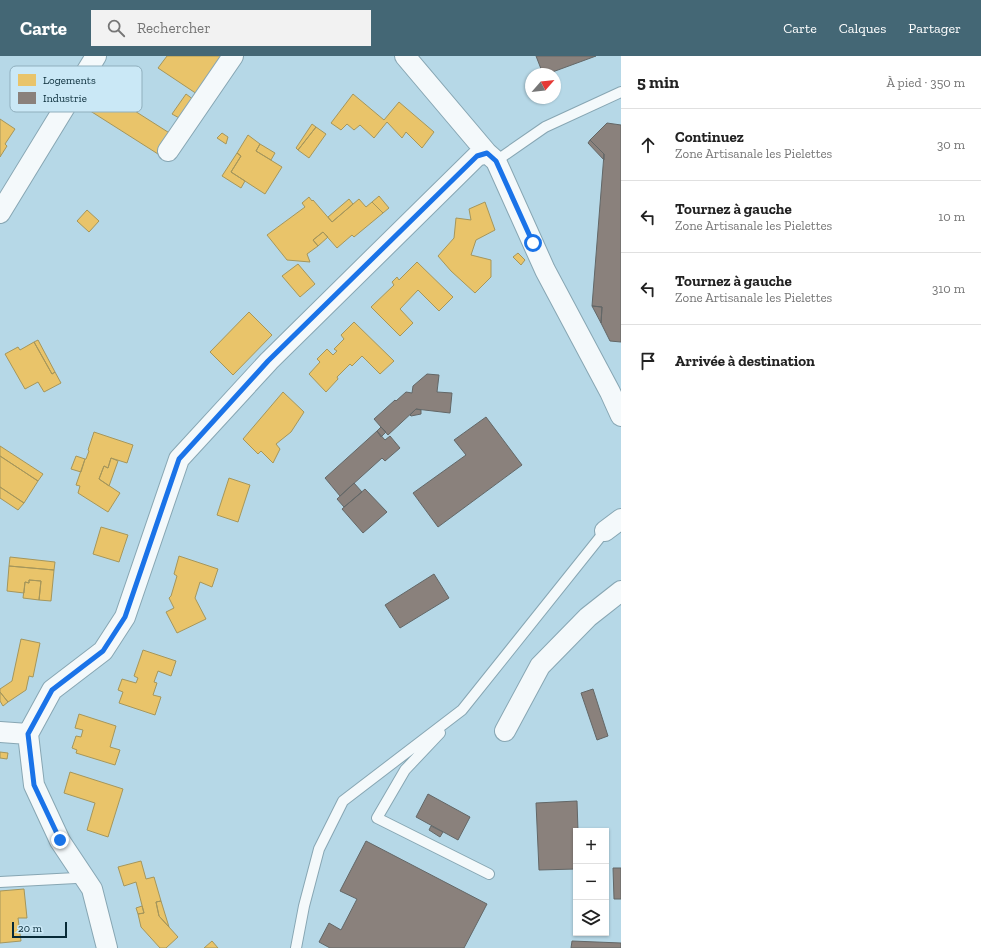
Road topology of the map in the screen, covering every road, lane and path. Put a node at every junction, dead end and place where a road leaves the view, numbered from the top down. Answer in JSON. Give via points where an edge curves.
{"nodes":[{"id":1,"x":96,"y":56,"type":"edge"},
{"id":2,"x":233,"y":56,"type":"edge"},
{"id":3,"x":405,"y":56,"type":"edge"},
{"id":4,"x":90,"y":66,"type":"edge"},
{"id":5,"x":621,"y":92,"type":"edge"},
{"id":6,"x":62,"y":112,"type":"edge"},
{"id":7,"x":168,"y":151,"type":"dead end"},
{"id":8,"x":492,"y":157,"type":"junction"},
{"id":9,"x":0,"y":213,"type":"edge"},
{"id":10,"x":621,"y":416,"type":"edge"},
{"id":11,"x":613,"y":525,"type":"edge"},
{"id":12,"x":621,"y":591,"type":"edge"},
{"id":13,"x":462,"y":710,"type":"junction"},
{"id":14,"x":505,"y":731,"type":"dead end"},
{"id":15,"x":0,"y":732,"type":"edge"},
{"id":16,"x":28,"y":734,"type":"junction"},
{"id":17,"x":489,"y":874,"type":"dead end"},
{"id":18,"x":83,"y":876,"type":"junction"},
{"id":19,"x":0,"y":882,"type":"edge"},
{"id":20,"x":107,"y":948,"type":"edge"},
{"id":21,"x":296,"y":948,"type":"edge"}],
"edges":[{"from":1,"to":4,"type":"street"},
{"from":2,"to":7,"type":"street"},
{"from":3,"to":8,"type":"street"},
{"from":5,"to":8,"type":"lane","via":[[545,127]]},
{"from":6,"to":9,"type":"street"},
{"from":8,"to":10,"type":"street","via":[[545,270]]},
{"from":8,"to":16,"type":"street","via":[[477,156],[268,361],[179,459],[125,617],[103,651],[52,690]]},
{"from":11,"to":13,"type":"lane"},
{"from":12,"to":14,"type":"street","via":[[588,617],[540,666]]},
{"from":13,"to":17,"type":"lane","via":[[405,770],[377,818]]},
{"from":13,"to":21,"type":"lane","via":[[343,801],[319,849]]},
{"from":15,"to":16,"type":"street"},
{"from":16,"to":18,"type":"street","via":[[34,785],[60,840]]},
{"from":18,"to":19,"type":"lane"},
{"from":18,"to":20,"type":"street","via":[[92,889]]}]}
